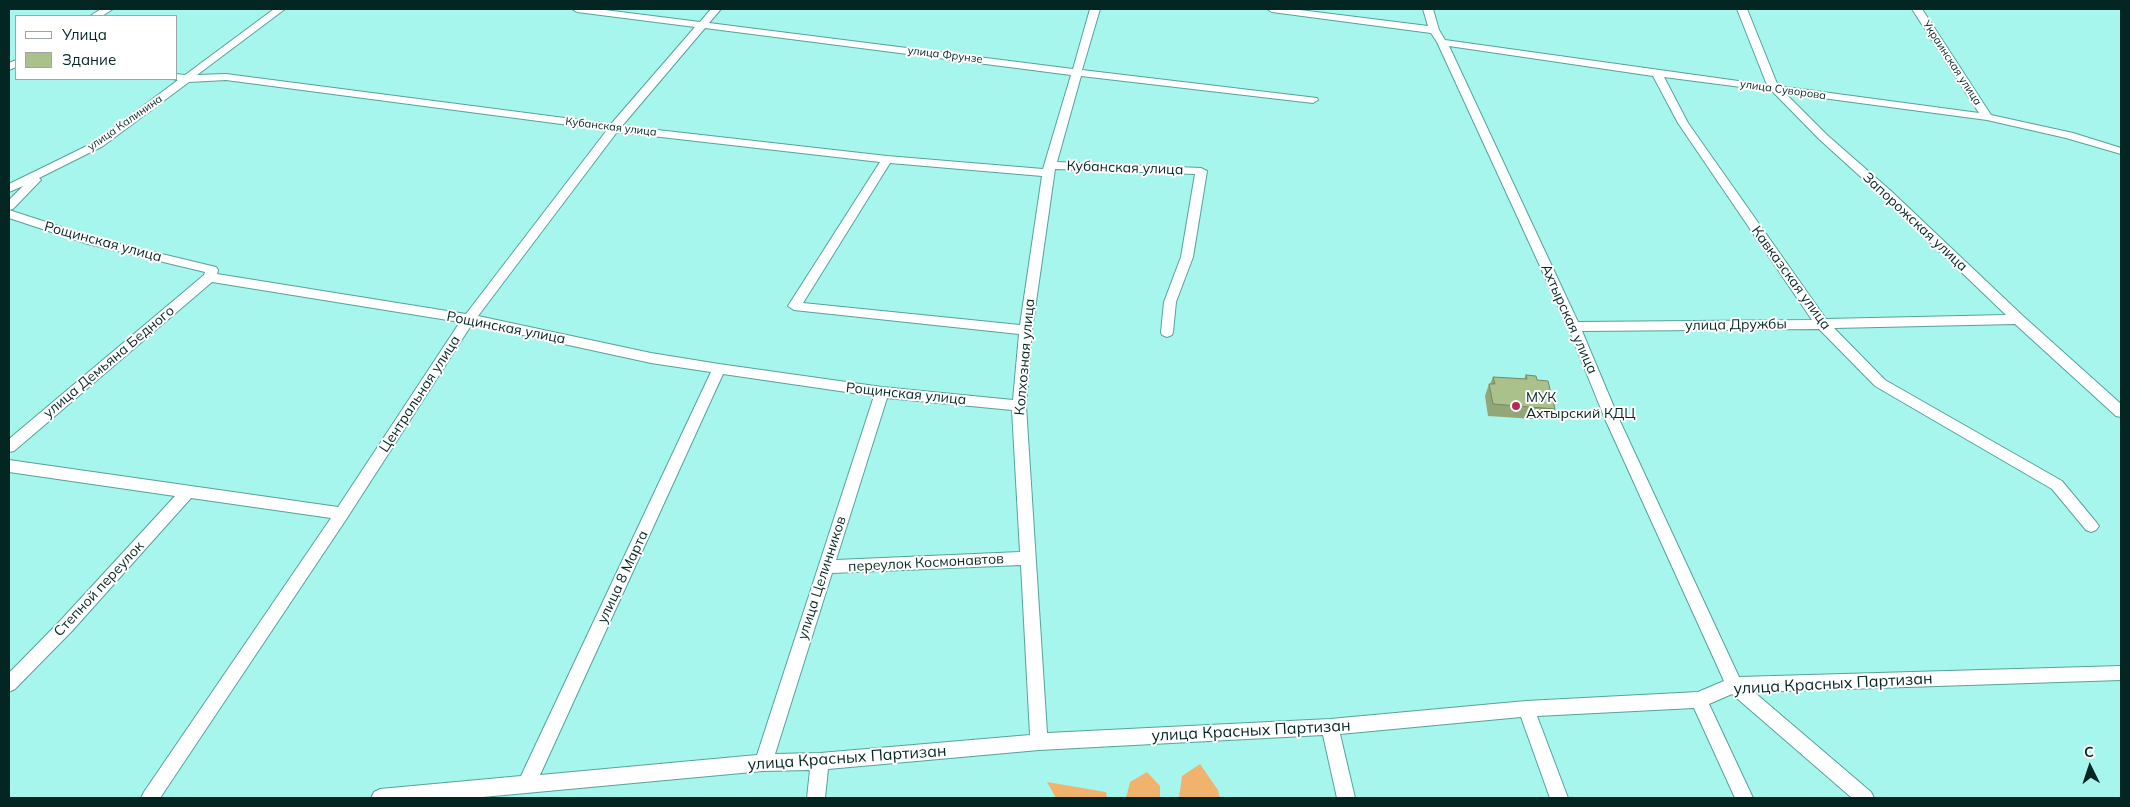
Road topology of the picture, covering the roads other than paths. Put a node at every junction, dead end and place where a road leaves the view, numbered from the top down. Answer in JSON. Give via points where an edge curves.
{"nodes":[{"id":1,"x":108,"y":9,"type":"edge"},
{"id":2,"x":280,"y":9,"type":"edge"},
{"id":3,"x":576,"y":9,"type":"edge"},
{"id":4,"x":716,"y":9,"type":"edge"},
{"id":5,"x":1095,"y":9,"type":"edge"},
{"id":6,"x":1272,"y":9,"type":"edge"},
{"id":7,"x":1428,"y":9,"type":"edge"},
{"id":8,"x":1742,"y":9,"type":"edge"},
{"id":9,"x":1917,"y":9,"type":"edge"},
{"id":10,"x":97,"y":15,"type":"edge"},
{"id":11,"x":704,"y":24,"type":"junction"},
{"id":12,"x":1434,"y":30,"type":"junction"},
{"id":13,"x":1442,"y":42,"type":"junction"},
{"id":14,"x":1078,"y":73,"type":"junction"},
{"id":15,"x":1657,"y":73,"type":"junction"},
{"id":16,"x":178,"y":77,"type":"edge"},
{"id":17,"x":188,"y":79,"type":"junction"},
{"id":18,"x":1774,"y":88,"type":"junction"},
{"id":19,"x":1313,"y":100,"type":"dead end"},
{"id":20,"x":1987,"y":117,"type":"junction"},
{"id":21,"x":614,"y":128,"type":"junction"},
{"id":22,"x":2121,"y":151,"type":"edge"},
{"id":23,"x":887,"y":159,"type":"junction"},
{"id":24,"x":1049,"y":169,"type":"junction"},
{"id":25,"x":42,"y":173,"type":"junction"},
{"id":26,"x":9,"y":188,"type":"edge"},
{"id":27,"x":9,"y":206,"type":"edge"},
{"id":28,"x":9,"y":214,"type":"edge"},
{"id":29,"x":210,"y":277,"type":"junction"},
{"id":30,"x":469,"y":319,"type":"junction"},
{"id":31,"x":2018,"y":319,"type":"junction"},
{"id":32,"x":1822,"y":324,"type":"junction"},
{"id":33,"x":1574,"y":327,"type":"junction"},
{"id":34,"x":1026,"y":330,"type":"junction"},
{"id":35,"x":1168,"y":332,"type":"dead end"},
{"id":36,"x":719,"y":369,"type":"junction"},
{"id":37,"x":882,"y":392,"type":"junction"},
{"id":38,"x":1019,"y":406,"type":"junction"},
{"id":39,"x":2121,"y":412,"type":"edge"},
{"id":40,"x":9,"y":447,"type":"edge"},
{"id":41,"x":9,"y":466,"type":"edge"},
{"id":42,"x":187,"y":493,"type":"junction"},
{"id":43,"x":342,"y":514,"type":"junction"},
{"id":44,"x":2091,"y":526,"type":"dead end"},
{"id":45,"x":1027,"y":558,"type":"junction"},
{"id":46,"x":825,"y":568,"type":"junction"},
{"id":47,"x":2121,"y":673,"type":"edge"},
{"id":48,"x":9,"y":684,"type":"edge"},
{"id":49,"x":1734,"y":685,"type":"junction"},
{"id":50,"x":1699,"y":700,"type":"junction"},
{"id":51,"x":1526,"y":709,"type":"junction"},
{"id":52,"x":1330,"y":727,"type":"junction"},
{"id":53,"x":1039,"y":742,"type":"junction"},
{"id":54,"x":820,"y":761,"type":"junction"},
{"id":55,"x":763,"y":764,"type":"junction"},
{"id":56,"x":527,"y":784,"type":"junction"},
{"id":57,"x":150,"y":798,"type":"edge"},
{"id":58,"x":380,"y":798,"type":"edge"},
{"id":59,"x":816,"y":798,"type":"edge"},
{"id":60,"x":1346,"y":798,"type":"edge"},
{"id":61,"x":1559,"y":798,"type":"edge"},
{"id":62,"x":1744,"y":798,"type":"edge"},
{"id":63,"x":1865,"y":798,"type":"edge"}],
"edges":[{"from":1,"to":10,"type":"street"},
{"from":2,"to":17,"type":"street","name":"улица Калинина"},
{"from":3,"to":11,"type":"street","name":"улица Фрунзе"},
{"from":4,"to":11,"type":"street","name":"Центральная улица"},
{"from":5,"to":14,"type":"street","name":"Колхозная улица"},
{"from":6,"to":12,"type":"street"},
{"from":7,"to":12,"type":"street","name":"Ахтырская улица"},
{"from":8,"to":18,"type":"street","name":"Запорожская улица"},
{"from":9,"to":20,"type":"street","name":"Украинская улица"},
{"from":11,"to":14,"type":"street","name":"улица Фрунзе"},
{"from":11,"to":21,"type":"street","name":"Центральная улица"},
{"from":12,"to":13,"type":"street","name":"Ахтырская улица"},
{"from":13,"to":15,"type":"street","name":"улица Суворова"},
{"from":13,"to":33,"type":"street","name":"Ахтырская улица"},
{"from":14,"to":19,"type":"street","name":"улица Фрунзе"},
{"from":14,"to":24,"type":"street","name":"Колхозная улица"},
{"from":15,"to":18,"type":"street","name":"улица Суворова"},
{"from":15,"to":32,"type":"street","name":"Кавказская улица","via":[[1682,123]]},
{"from":16,"to":17,"type":"street","name":"Кубанская улица"},
{"from":17,"to":21,"type":"street","name":"Кубанская улица","via":[[226,77]]},
{"from":17,"to":25,"type":"street","name":"улица Калинина","via":[[99,144]]},
{"from":18,"to":20,"type":"street","name":"улица Суворова"},
{"from":18,"to":31,"type":"street","name":"Запорожская улица"},
{"from":20,"to":22,"type":"street","name":"улица Суворова","via":[[2069,135]]},
{"from":21,"to":23,"type":"street","name":"Кубанская улица"},
{"from":21,"to":30,"type":"street","name":"Центральная улица"},
{"from":23,"to":24,"type":"street","name":"Кубанская улица"},
{"from":23,"to":34,"type":"street","via":[[794,306]]},
{"from":24,"to":34,"type":"street","name":"Колхозная улица"},
{"from":24,"to":35,"type":"street","name":"Кубанская улица","via":[[1201,171],[1187,257],[1170,302]]},
{"from":25,"to":26,"type":"street","name":"улица Калинина"},
{"from":25,"to":27,"type":"street"},
{"from":28,"to":29,"type":"street","name":"Рощинская улица","via":[[92,241],[212,270]]},
{"from":29,"to":30,"type":"street","name":"Рощинская улица"},
{"from":29,"to":40,"type":"street","name":"улица Демьяна Бедного"},
{"from":30,"to":36,"type":"street","name":"Рощинская улица","via":[[651,358]]},
{"from":30,"to":43,"type":"street","name":"Центральная улица"},
{"from":31,"to":32,"type":"street","name":"улица Дружбы"},
{"from":31,"to":39,"type":"street","name":"Запорожская улица"},
{"from":32,"to":33,"type":"street","name":"улица Дружбы"},
{"from":32,"to":44,"type":"street","name":"Кавказская улица","via":[[1880,383],[2057,484]]},
{"from":33,"to":49,"type":"street","name":"Ахтырская улица","via":[[1612,420]]},
{"from":34,"to":38,"type":"street","name":"Колхозная улица"},
{"from":36,"to":37,"type":"street","name":"Рощинская улица"},
{"from":36,"to":56,"type":"street","name":"улица 8 Марта"},
{"from":37,"to":38,"type":"street","name":"Рощинская улица"},
{"from":37,"to":46,"type":"street","name":"улица Целинников"},
{"from":38,"to":45,"type":"street","name":"Колхозная улица"},
{"from":41,"to":42,"type":"street"},
{"from":42,"to":43,"type":"street"},
{"from":42,"to":48,"type":"street","name":"Степной переулок"},
{"from":43,"to":57,"type":"street","name":"Центральная улица"},
{"from":45,"to":46,"type":"street","name":"переулок Космонавтов"},
{"from":45,"to":53,"type":"street","name":"Колхозная улица"},
{"from":46,"to":55,"type":"street","name":"улица Целинников"},
{"from":47,"to":49,"type":"street","name":"улица Красных Партизан"},
{"from":49,"to":50,"type":"street","name":"улица Красных Партизан"},
{"from":49,"to":63,"type":"street"},
{"from":50,"to":51,"type":"street","name":"улица Красных Партизан"},
{"from":50,"to":62,"type":"street"},
{"from":51,"to":52,"type":"street","name":"улица Красных Партизан"},
{"from":51,"to":61,"type":"street"},
{"from":52,"to":53,"type":"street","name":"улица Красных Партизан"},
{"from":52,"to":60,"type":"street"},
{"from":53,"to":54,"type":"street","name":"улица Красных Партизан"},
{"from":54,"to":55,"type":"street","name":"улица Красных Партизан"},
{"from":54,"to":59,"type":"street"},
{"from":55,"to":56,"type":"street","name":"улица Красных Партизан"},
{"from":56,"to":58,"type":"street","name":"улица Красных Партизан"}]}
